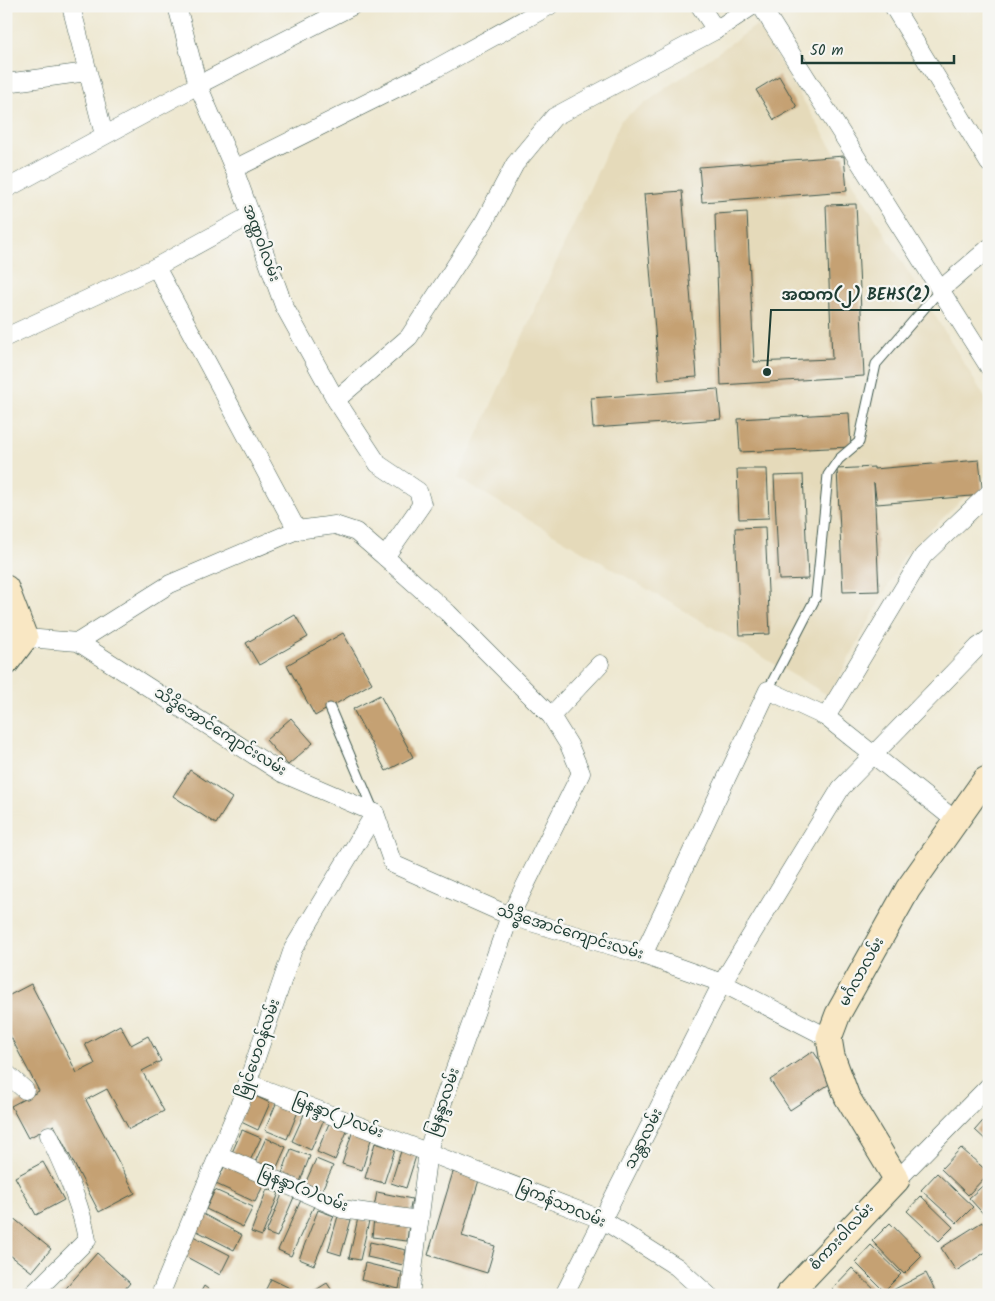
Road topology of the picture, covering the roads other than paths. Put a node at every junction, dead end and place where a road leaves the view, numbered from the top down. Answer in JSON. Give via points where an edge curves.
{"nodes":[{"id":1,"x":71,"y":6,"type":"edge"},
{"id":2,"x":177,"y":6,"type":"edge"},
{"id":3,"x":352,"y":6,"type":"edge"},
{"id":4,"x":549,"y":6,"type":"edge"},
{"id":5,"x":700,"y":6,"type":"edge"},
{"id":6,"x":752,"y":6,"type":"edge"},
{"id":7,"x":761,"y":6,"type":"edge"},
{"id":8,"x":893,"y":6,"type":"edge"},
{"id":9,"x":716,"y":30,"type":"junction"},
{"id":10,"x":87,"y":72,"type":"junction"},
{"id":11,"x":6,"y":83,"type":"edge"},
{"id":12,"x":198,"y":85,"type":"junction"},
{"id":13,"x":104,"y":136,"type":"junction"},
{"id":14,"x":989,"y":163,"type":"edge"},
{"id":15,"x":234,"y":169,"type":"junction"},
{"id":16,"x":6,"y":188,"type":"edge"},
{"id":17,"x":251,"y":215,"type":"junction"},
{"id":18,"x":989,"y":248,"type":"edge"},
{"id":19,"x":156,"y":267,"type":"junction"},
{"id":20,"x":940,"y":290,"type":"junction"},
{"id":21,"x":6,"y":337,"type":"edge"},
{"id":22,"x":989,"y":367,"type":"edge"},
{"id":23,"x":336,"y":400,"type":"junction"},
{"id":24,"x":989,"y":493,"type":"edge"},
{"id":25,"x":297,"y":530,"type":"junction"},
{"id":26,"x":385,"y":557,"type":"junction"},
{"id":27,"x":6,"y":588,"type":"edge"},
{"id":28,"x":25,"y":638,"type":"junction"},
{"id":29,"x":989,"y":639,"type":"edge"},
{"id":30,"x":78,"y":642,"type":"junction"},
{"id":31,"x":6,"y":663,"type":"edge"},
{"id":32,"x":600,"y":664,"type":"dead end"},
{"id":33,"x":768,"y":690,"type":"junction"},
{"id":34,"x":330,"y":708,"type":"dead end"},
{"id":35,"x":551,"y":716,"type":"junction"},
{"id":36,"x":826,"y":717,"type":"junction"},
{"id":37,"x":874,"y":756,"type":"junction"},
{"id":38,"x":989,"y":778,"type":"edge"},
{"id":39,"x":375,"y":813,"type":"junction"},
{"id":40,"x":956,"y":821,"type":"junction"},
{"id":41,"x":510,"y":916,"type":"junction"},
{"id":42,"x":643,"y":955,"type":"junction"},
{"id":43,"x":722,"y":983,"type":"junction"},
{"id":44,"x":829,"y":1038,"type":"junction"},
{"id":45,"x":6,"y":1073,"type":"edge"},
{"id":46,"x":248,"y":1082,"type":"junction"},
{"id":47,"x":989,"y":1086,"type":"edge"},
{"id":48,"x":26,"y":1090,"type":"dead end"},
{"id":49,"x":49,"y":1135,"type":"dead end"},
{"id":50,"x":428,"y":1151,"type":"junction"},
{"id":51,"x":219,"y":1155,"type":"junction"},
{"id":52,"x":897,"y":1180,"type":"junction"},
{"id":53,"x":419,"y":1220,"type":"junction"},
{"id":54,"x":603,"y":1220,"type":"junction"},
{"id":55,"x":32,"y":1295,"type":"edge"},
{"id":56,"x":160,"y":1295,"type":"edge"},
{"id":57,"x":410,"y":1295,"type":"edge"},
{"id":58,"x":564,"y":1295,"type":"edge"},
{"id":59,"x":708,"y":1295,"type":"edge"},
{"id":60,"x":788,"y":1295,"type":"edge"}],
"edges":[{"from":1,"to":10,"type":"street"},
{"from":2,"to":12,"type":"street","name":"အဏ္ဏဝါလမ်း"},
{"from":3,"to":12,"type":"street"},
{"from":4,"to":15,"type":"street","via":[[433,70]]},
{"from":5,"to":9,"type":"street"},
{"from":6,"to":9,"type":"street"},
{"from":7,"to":20,"type":"street"},
{"from":8,"to":14,"type":"street"},
{"from":9,"to":23,"type":"street","via":[[554,117],[515,164],[484,222],[409,337]]},
{"from":10,"to":11,"type":"street"},
{"from":10,"to":13,"type":"street"},
{"from":12,"to":13,"type":"street"},
{"from":12,"to":15,"type":"street","name":"အဏ္ဏဝါလမ်း"},
{"from":13,"to":16,"type":"street"},
{"from":15,"to":17,"type":"street","name":"အဏ္ဏဝါလမ်း"},
{"from":17,"to":19,"type":"street"},
{"from":17,"to":23,"type":"street","name":"အဏ္ဏဝါလမ်း","via":[[284,306]]},
{"from":18,"to":20,"type":"street"},
{"from":19,"to":21,"type":"street"},
{"from":19,"to":25,"type":"street"},
{"from":20,"to":22,"type":"street"},
{"from":20,"to":33,"type":"lane","via":[[876,364],[859,442],[839,459],[828,475],[816,597]]},
{"from":23,"to":26,"type":"street","name":"အဏ္ဏဝါလမ်း","via":[[378,464],[418,491],[422,504]]},
{"from":24,"to":36,"type":"street","via":[[923,556]]},
{"from":25,"to":26,"type":"street","via":[[335,526],[356,532]]},
{"from":25,"to":30,"type":"street","via":[[170,584]]},
{"from":26,"to":35,"type":"street","via":[[448,613]]},
{"from":27,"to":28,"type":"main road"},
{"from":28,"to":30,"type":"street","name":"သိဒ္ဓိအောင်ကျောင်းလမ်း"},
{"from":28,"to":31,"type":"main road"},
{"from":29,"to":37,"type":"street","name":"သန္တာလမ်း"},
{"from":30,"to":39,"type":"street","name":"သိဒ္ဓိအောင်ကျောင်းလမ်း","via":[[282,773]]},
{"from":32,"to":35,"type":"street"},
{"from":33,"to":36,"type":"street"},
{"from":33,"to":42,"type":"street"},
{"from":34,"to":39,"type":"lane"},
{"from":35,"to":41,"type":"street","name":"မြနန္ဒာလမ်း","via":[[581,773]]},
{"from":36,"to":37,"type":"street"},
{"from":37,"to":40,"type":"street"},
{"from":37,"to":43,"type":"street","name":"သန္တာလမ်း","via":[[841,788]]},
{"from":38,"to":40,"type":"main road","name":"မင်္ဂလာလမ်း"},
{"from":39,"to":41,"type":"street","name":"သိဒ္ဓိအောင်ကျောင်းလမ်း","via":[[393,864]]},
{"from":39,"to":46,"type":"street","name":"မြိုင်ဟေဝန်လမ်း","via":[[293,949]]},
{"from":40,"to":44,"type":"main road","name":"မင်္ဂလာလမ်း","via":[[908,890],[838,1014]]},
{"from":41,"to":42,"type":"street","name":"သိဒ္ဓိအောင်ကျောင်းလမ်း"},
{"from":41,"to":50,"type":"street","name":"မြနန္ဒာလမ်း"},
{"from":42,"to":43,"type":"street","name":"သိဒ္ဓိအောင်ကျောင်းလမ်း"},
{"from":43,"to":44,"type":"street","name":"သိဒ္ဓိအောင်ကျောင်းလမ်း"},
{"from":43,"to":54,"type":"street","name":"သန္တာလမ်း"},
{"from":44,"to":52,"type":"main road","via":[[847,1097]]},
{"from":45,"to":48,"type":"street"},
{"from":46,"to":50,"type":"street","name":"မြနန္ဒာ(၂)လမ်း"},
{"from":46,"to":51,"type":"street","name":"မြိုင်ဟေဝန်လမ်း"},
{"from":47,"to":52,"type":"street"},
{"from":49,"to":55,"type":"street","via":[[78,1203],[87,1240]]},
{"from":50,"to":53,"type":"street","name":"မြနန္ဒာလမ်း"},
{"from":50,"to":54,"type":"street","name":"မြကန်သာလမ်း"},
{"from":51,"to":53,"type":"street","name":"မြနန္ဒာ(၁)လမ်း","via":[[342,1209]]},
{"from":51,"to":56,"type":"street","name":"မြိုင်ဟေဝန်လမ်း"},
{"from":52,"to":60,"type":"main road","name":"စံကားဝါလမ်း"},
{"from":53,"to":57,"type":"street","name":"မြနန္ဒာလမ်း"},
{"from":54,"to":58,"type":"street","name":"သန္တာလမ်း"},
{"from":54,"to":59,"type":"street","name":"မြကန်သာလမ်း","via":[[677,1267]]}]}
